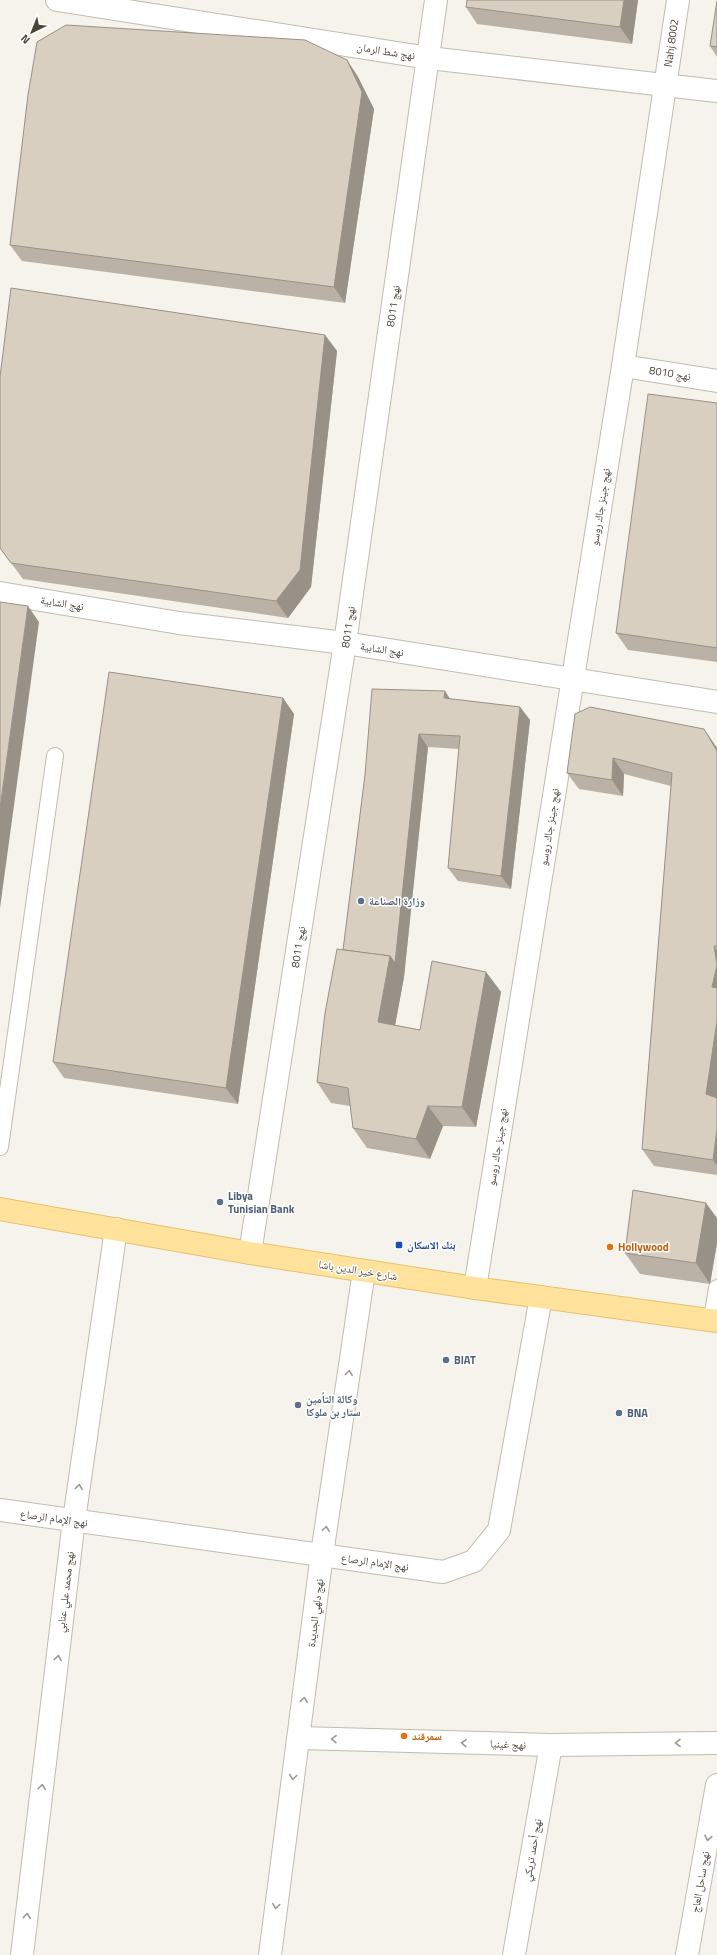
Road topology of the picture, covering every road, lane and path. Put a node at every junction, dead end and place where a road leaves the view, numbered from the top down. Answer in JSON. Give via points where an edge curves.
{"nodes":[{"id":1,"x":57,"y":0,"type":"edge"},
{"id":2,"x":436,"y":0,"type":"edge"},
{"id":3,"x":678,"y":0,"type":"edge"},
{"id":4,"x":429,"y":58,"type":"junction"},
{"id":5,"x":665,"y":85,"type":"junction"},
{"id":6,"x":717,"y":91,"type":"edge"},
{"id":7,"x":623,"y":366,"type":"junction"},
{"id":8,"x":717,"y":380,"type":"edge"},
{"id":9,"x":0,"y":593,"type":"edge"},
{"id":10,"x":345,"y":643,"type":"junction"},
{"id":11,"x":572,"y":679,"type":"junction"},
{"id":12,"x":717,"y":702,"type":"edge"},
{"id":13,"x":55,"y":756,"type":"dead end"},
{"id":14,"x":0,"y":1147,"type":"edge"},
{"id":15,"x":0,"y":1209,"type":"edge"},
{"id":16,"x":116,"y":1230,"type":"junction"},
{"id":17,"x":250,"y":1252,"type":"junction"},
{"id":18,"x":364,"y":1271,"type":"junction"},
{"id":19,"x":475,"y":1288,"type":"junction"},
{"id":20,"x":717,"y":1288,"type":"edge"},
{"id":21,"x":541,"y":1297,"type":"junction"},
{"id":22,"x":715,"y":1321,"type":"edge"},
{"id":23,"x":0,"y":1510,"type":"edge"},
{"id":24,"x":74,"y":1520,"type":"junction"},
{"id":25,"x":322,"y":1554,"type":"junction"},
{"id":26,"x":299,"y":1738,"type":"junction"},
{"id":27,"x":717,"y":1743,"type":"edge"},
{"id":28,"x":551,"y":1745,"type":"junction"},
{"id":29,"x":717,"y":1785,"type":"edge"},
{"id":30,"x":22,"y":1955,"type":"edge"},
{"id":31,"x":270,"y":1955,"type":"edge"},
{"id":32,"x":514,"y":1955,"type":"edge"},
{"id":33,"x":687,"y":1955,"type":"edge"}],
"edges":[{"from":1,"to":4,"type":"street","name":"نهج شط الرمان"},
{"from":2,"to":4,"type":"street","name":"نهج 8011"},
{"from":3,"to":5,"type":"street","name":"Nahj 8002"},
{"from":4,"to":5,"type":"street","name":"نهج شط الرمان"},
{"from":4,"to":10,"type":"street","name":"نهج 8011"},
{"from":5,"to":6,"type":"street","name":"نهج شط الرمان"},
{"from":5,"to":7,"type":"street","name":"Nahj 8002"},
{"from":7,"to":8,"type":"street","name":"نهج 8010"},
{"from":7,"to":11,"type":"street","name":"نهج جينز جاك روسو"},
{"from":9,"to":10,"type":"street","name":"نهج الشابية","via":[[179,623]]},
{"from":10,"to":11,"type":"street","name":"نهج الشابية"},
{"from":10,"to":17,"type":"street","name":"نهج 8011"},
{"from":11,"to":12,"type":"street","name":"نهج الشابية"},
{"from":11,"to":19,"type":"street","name":"نهج جينز جاك روسو"},
{"from":13,"to":14,"type":"lane"},
{"from":15,"to":16,"type":"main road","name":"شارع خير الدين باشا"},
{"from":16,"to":17,"type":"main road","name":"شارع خير الدين باشا"},
{"from":24,"to":16,"type":"street","name":"نهج محمد علي عنابي","one_way":true},
{"from":17,"to":18,"type":"main road","name":"شارع خير الدين باشا"},
{"from":18,"to":19,"type":"main road","name":"شارع خير الدين باشا"},
{"from":25,"to":18,"type":"street","name":"نهج دلهي الجديدة","one_way":true},
{"from":19,"to":21,"type":"main road","name":"شارع خير الدين باشا"},
{"from":20,"to":22,"type":"lane"},
{"from":21,"to":22,"type":"main road","name":"شارع خير الدين باشا"},
{"from":21,"to":25,"type":"street","name":"نهج الإمام الرصاع","via":[[498,1530],[474,1562],[443,1572]]},
{"from":23,"to":24,"type":"street","name":"نهج الإمام الرصاع"},
{"from":24,"to":25,"type":"street","name":"نهج الإمام الرصاع"},
{"from":30,"to":24,"type":"street","name":"نهج محمد علي عنابي","one_way":true},
{"from":26,"to":25,"type":"street","name":"نهج دلهي الجديدة","one_way":true},
{"from":28,"to":26,"type":"street","name":"نهج غينيا","one_way":true},
{"from":26,"to":31,"type":"street","name":"نهج دلهي الجديدة","one_way":true},
{"from":27,"to":28,"type":"street","name":"نهج غينيا","one_way":true},
{"from":28,"to":32,"type":"street","name":"نهج أحمد تريكي"},
{"from":29,"to":33,"type":"street","name":"نهج ساحل العاج","one_way":true}]}
